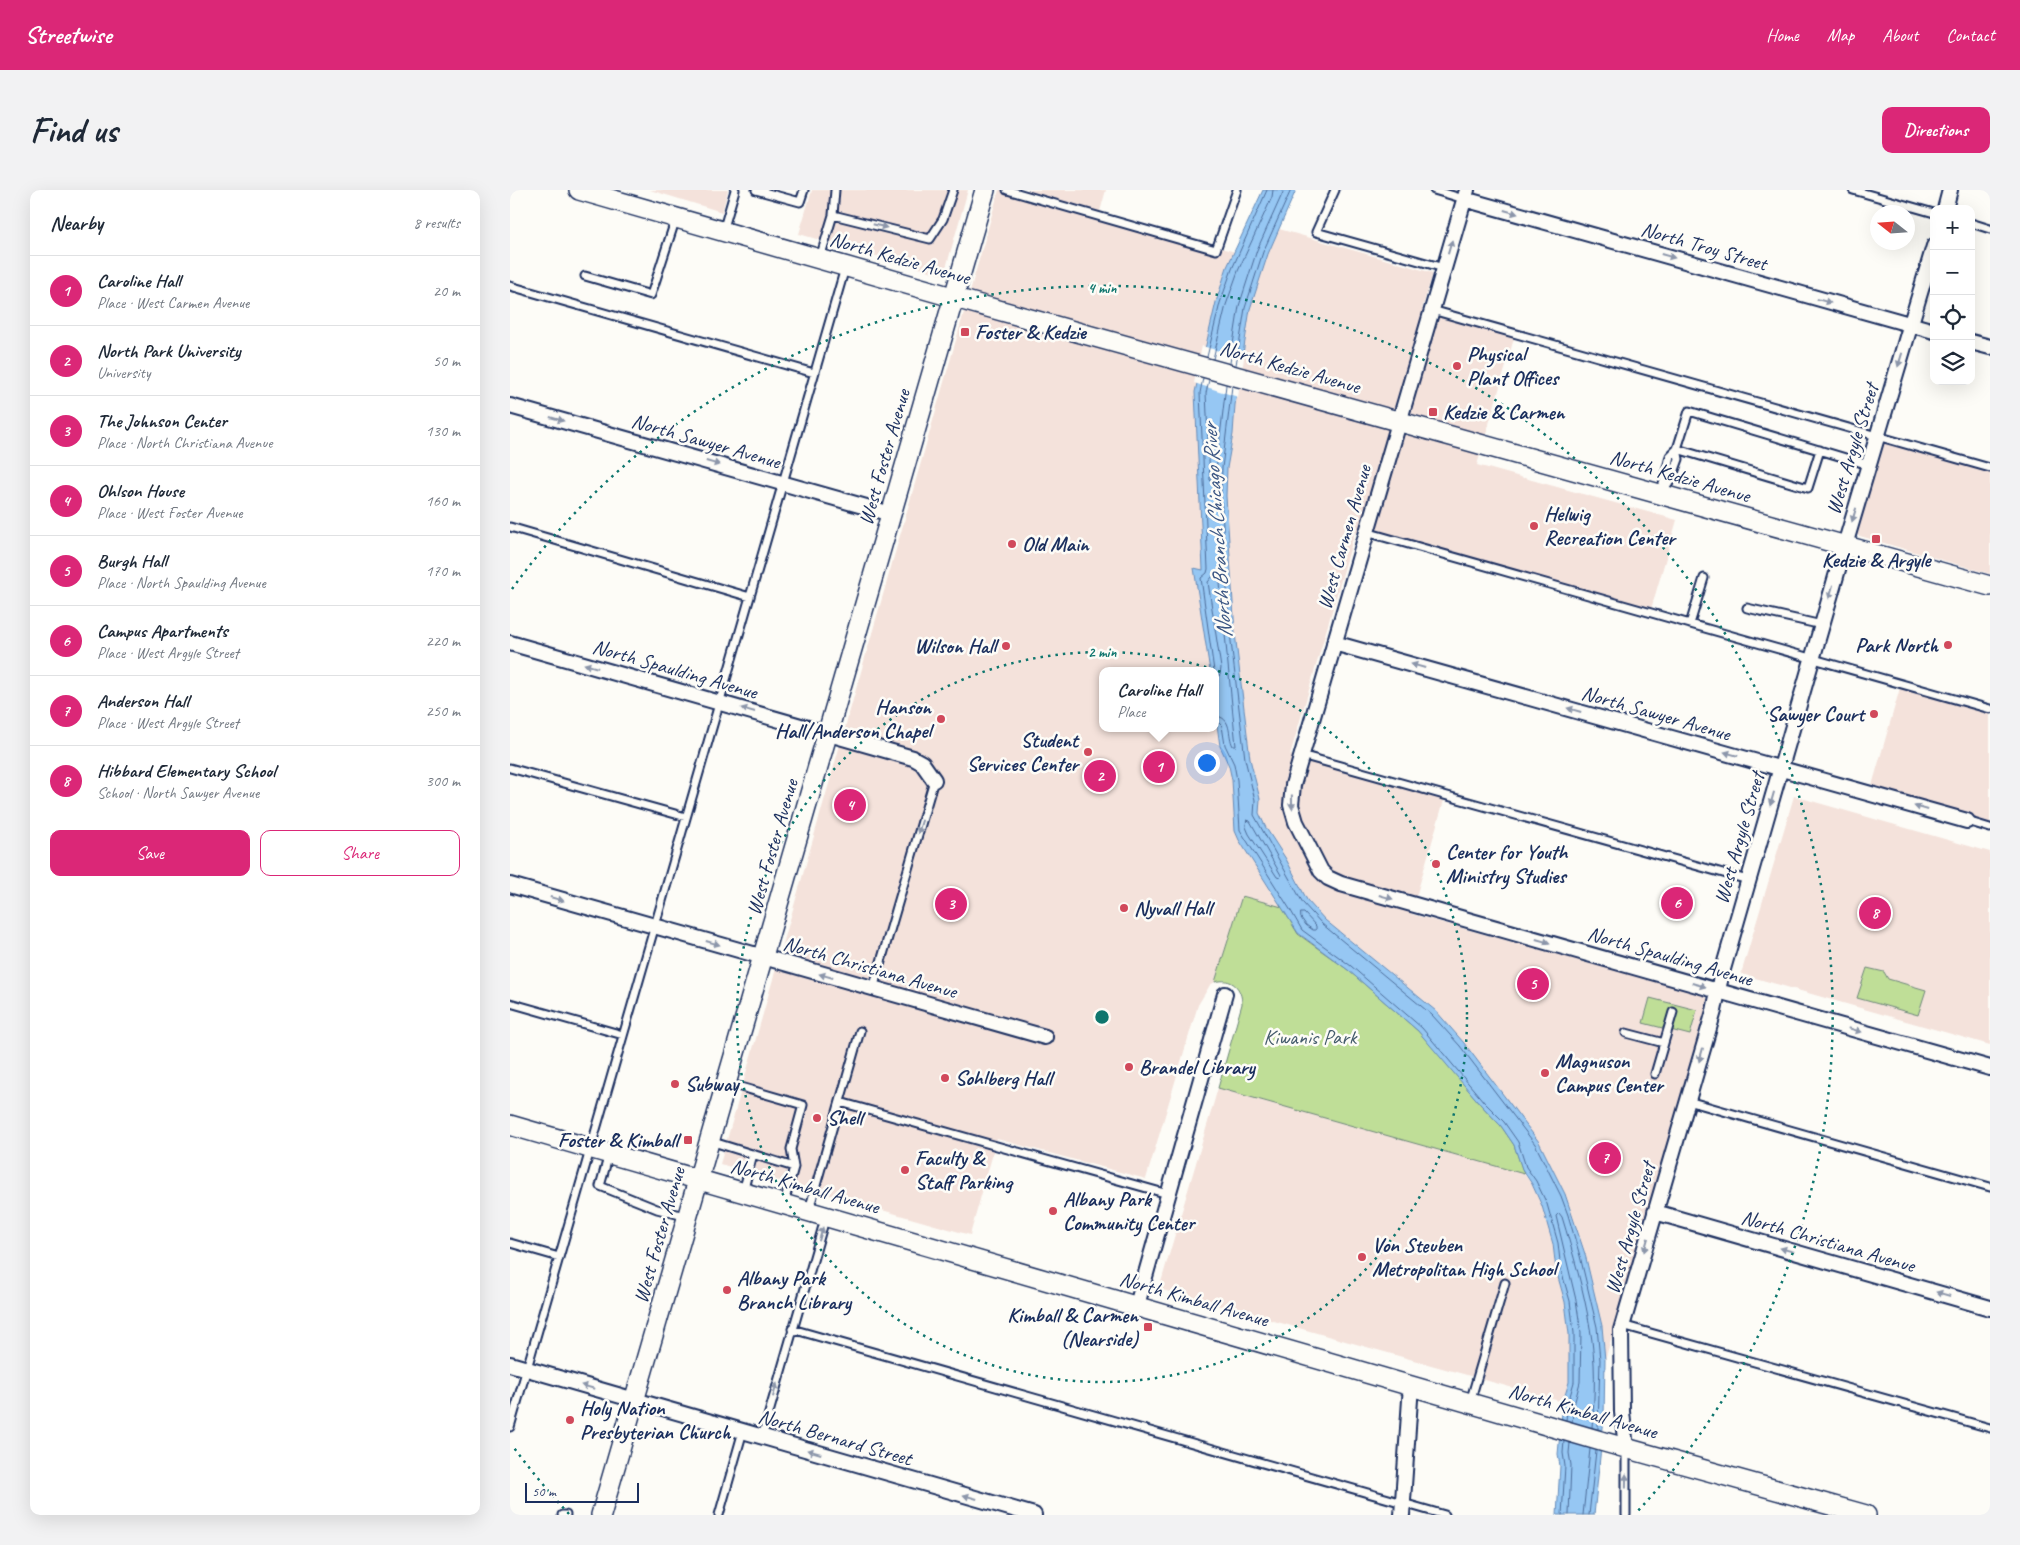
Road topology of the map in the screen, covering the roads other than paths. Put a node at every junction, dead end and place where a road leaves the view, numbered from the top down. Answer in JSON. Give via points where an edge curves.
{"nodes":[{"id":1,"x":579,"y":190,"type":"edge"},
{"id":2,"x":735,"y":190,"type":"edge"},
{"id":3,"x":756,"y":190,"type":"edge"},
{"id":4,"x":804,"y":190,"type":"edge"},
{"id":5,"x":835,"y":190,"type":"edge"},
{"id":6,"x":953,"y":190,"type":"edge"},
{"id":7,"x":985,"y":190,"type":"edge"},
{"id":8,"x":1007,"y":190,"type":"edge"},
{"id":9,"x":1237,"y":190,"type":"edge"},
{"id":10,"x":1335,"y":190,"type":"edge"},
{"id":11,"x":1434,"y":190,"type":"edge"},
{"id":12,"x":1853,"y":190,"type":"edge"},
{"id":13,"x":1950,"y":190,"type":"edge"},
{"id":14,"x":1466,"y":194,"type":"edge"},
{"id":15,"x":612,"y":195,"type":"edge"},
{"id":16,"x":1946,"y":205,"type":"edge"},
{"id":17,"x":1930,"y":212,"type":"edge"},
{"id":18,"x":833,"y":215,"type":"junction"},
{"id":19,"x":676,"y":218,"type":"junction"},
{"id":20,"x":1975,"y":225,"type":"edge"},
{"id":21,"x":1990,"y":229,"type":"edge"},
{"id":22,"x":723,"y":231,"type":"junction"},
{"id":23,"x":1933,"y":250,"type":"edge"},
{"id":24,"x":820,"y":259,"type":"junction"},
{"id":25,"x":845,"y":266,"type":"junction"},
{"id":26,"x":1444,"y":268,"type":"junction"},
{"id":27,"x":585,"y":276,"type":"dead end"},
{"id":28,"x":510,"y":286,"type":"edge"},
{"id":29,"x":954,"y":297,"type":"junction"},
{"id":30,"x":1432,"y":310,"type":"junction"},
{"id":31,"x":1910,"y":325,"type":"junction"},
{"id":32,"x":1930,"y":331,"type":"edge"},
{"id":33,"x":1975,"y":343,"type":"edge"},
{"id":34,"x":1990,"y":347,"type":"edge"},
{"id":35,"x":814,"y":373,"type":"junction"},
{"id":36,"x":510,"y":406,"type":"edge"},
{"id":37,"x":1399,"y":420,"type":"junction"},
{"id":38,"x":1877,"y":436,"type":"junction"},
{"id":39,"x":1677,"y":449,"type":"junction"},
{"id":40,"x":1820,"y":450,"type":"junction"},
{"id":41,"x":1869,"y":465,"type":"junction"},
{"id":42,"x":1990,"y":468,"type":"edge"},
{"id":43,"x":783,"y":483,"type":"junction"},
{"id":44,"x":1661,"y":494,"type":"junction"},
{"id":45,"x":891,"y":514,"type":"junction"},
{"id":46,"x":510,"y":527,"type":"edge"},
{"id":47,"x":1366,"y":532,"type":"junction"},
{"id":48,"x":1845,"y":545,"type":"junction"},
{"id":49,"x":1704,"y":578,"type":"dead end"},
{"id":50,"x":1990,"y":586,"type":"edge"},
{"id":51,"x":750,"y":597,"type":"junction"},
{"id":52,"x":1747,"y":608,"type":"dead end"},
{"id":53,"x":1690,"y":624,"type":"junction"},
{"id":54,"x":1822,"y":625,"type":"junction"},
{"id":55,"x":510,"y":643,"type":"edge"},
{"id":56,"x":1334,"y":643,"type":"junction"},
{"id":57,"x":1812,"y":659,"type":"junction"},
{"id":58,"x":719,"y":702,"type":"junction"},
{"id":59,"x":1990,"y":709,"type":"edge"},
{"id":60,"x":828,"y":733,"type":"junction"},
{"id":61,"x":1301,"y":755,"type":"junction"},
{"id":62,"x":510,"y":768,"type":"edge"},
{"id":63,"x":1780,"y":768,"type":"junction"},
{"id":64,"x":934,"y":780,"type":"joint"},
{"id":65,"x":686,"y":817,"type":"junction"},
{"id":66,"x":1968,"y":821,"type":"joint"},
{"id":67,"x":1990,"y":828,"type":"edge"},
{"id":68,"x":1748,"y":880,"type":"junction"},
{"id":69,"x":1339,"y":883,"type":"joint"},
{"id":70,"x":510,"y":885,"type":"edge"},
{"id":71,"x":654,"y":926,"type":"junction"},
{"id":72,"x":764,"y":958,"type":"junction"},
{"id":73,"x":873,"y":990,"type":"junction"},
{"id":74,"x":1718,"y":991,"type":"junction"},
{"id":75,"x":1225,"y":994,"type":"dead end"},
{"id":76,"x":510,"y":1003,"type":"edge"},
{"id":77,"x":1673,"y":1012,"type":"dead end"},
{"id":78,"x":860,"y":1031,"type":"dead end"},
{"id":79,"x":1626,"y":1033,"type":"dead end"},
{"id":80,"x":623,"y":1035,"type":"junction"},
{"id":81,"x":1045,"y":1037,"type":"dead end"},
{"id":82,"x":1664,"y":1043,"type":"junction"},
{"id":83,"x":1990,"y":1068,"type":"edge"},
{"id":84,"x":1655,"y":1074,"type":"dead end"},
{"id":85,"x":727,"y":1083,"type":"junction"},
{"id":86,"x":1688,"y":1101,"type":"junction"},
{"id":87,"x":840,"y":1102,"type":"junction"},
{"id":88,"x":510,"y":1125,"type":"edge"},
{"id":89,"x":710,"y":1141,"type":"junction"},
{"id":90,"x":591,"y":1148,"type":"junction"},
{"id":91,"x":609,"y":1154,"type":"junction"},
{"id":92,"x":753,"y":1154,"type":"junction"},
{"id":93,"x":794,"y":1167,"type":"junction"},
{"id":94,"x":699,"y":1179,"type":"junction"},
{"id":95,"x":1990,"y":1187,"type":"edge"},
{"id":96,"x":743,"y":1192,"type":"junction"},
{"id":97,"x":1168,"y":1194,"type":"junction"},
{"id":98,"x":784,"y":1204,"type":"junction"},
{"id":99,"x":1655,"y":1212,"type":"junction"},
{"id":100,"x":817,"y":1213,"type":"junction"},
{"id":101,"x":688,"y":1217,"type":"junction"},
{"id":102,"x":510,"y":1243,"type":"edge"},
{"id":103,"x":559,"y":1257,"type":"junction"},
{"id":104,"x":1505,"y":1283,"type":"dead end"},
{"id":105,"x":1137,"y":1306,"type":"junction"},
{"id":106,"x":1990,"y":1308,"type":"edge"},
{"id":107,"x":1622,"y":1325,"type":"junction"},
{"id":108,"x":792,"y":1329,"type":"junction"},
{"id":109,"x":510,"y":1364,"type":"edge"},
{"id":110,"x":527,"y":1369,"type":"junction"},
{"id":111,"x":1411,"y":1385,"type":"junction"},
{"id":112,"x":635,"y":1400,"type":"junction"},
{"id":113,"x":1470,"y":1402,"type":"junction"},
{"id":114,"x":510,"y":1427,"type":"edge"},
{"id":115,"x":1990,"y":1428,"type":"edge"},
{"id":116,"x":743,"y":1431,"type":"junction"},
{"id":117,"x":762,"y":1437,"type":"junction"},
{"id":118,"x":1617,"y":1445,"type":"junction"},
{"id":119,"x":1402,"y":1509,"type":"edge"},
{"id":120,"x":601,"y":1515,"type":"edge"},
{"id":121,"x":719,"y":1515,"type":"edge"},
{"id":122,"x":1034,"y":1515,"type":"edge"},
{"id":123,"x":1445,"y":1515,"type":"edge"},
{"id":124,"x":1626,"y":1515,"type":"edge"},
{"id":125,"x":1866,"y":1515,"type":"edge"}],
"edges":[{"from":1,"to":15,"type":"main road","name":"North Kedzie Avenue"},
{"from":2,"to":22,"type":"lane"},
{"from":3,"to":4,"type":"lane","via":[[800,202]]},
{"from":5,"to":18,"type":"lane"},
{"from":18,"to":6,"type":"lane","one_way":true,"via":[[930,239]]},
{"from":7,"to":29,"type":"main road","name":"West Foster Avenue"},
{"from":8,"to":9,"type":"lane","via":[[1216,250]]},
{"from":10,"to":26,"type":"lane","via":[[1316,232]]},
{"from":11,"to":14,"type":"lane"},
{"from":12,"to":17,"type":"lane"},
{"from":13,"to":16,"type":"street"},
{"from":26,"to":14,"type":"street","name":"West Carmen Avenue","one_way":true},
{"from":14,"to":31,"type":"street","name":"North Troy Street","one_way":true},
{"from":15,"to":19,"type":"main road","name":"North Kedzie Avenue"},
{"from":18,"to":24,"type":"lane"},
{"from":19,"to":22,"type":"main road","name":"North Kedzie Avenue"},
{"from":19,"to":27,"type":"lane","via":[[651,295]]},
{"from":20,"to":21,"type":"lane"},
{"from":22,"to":24,"type":"main road","name":"North Kedzie Avenue"},
{"from":23,"to":31,"type":"street","name":"West Argyle Street"},
{"from":24,"to":25,"type":"main road","name":"North Kedzie Avenue"},
{"from":25,"to":29,"type":"main road","name":"North Kedzie Avenue"},
{"from":25,"to":35,"type":"lane"},
{"from":26,"to":30,"type":"street","name":"West Carmen Avenue"},
{"from":28,"to":35,"type":"lane"},
{"from":29,"to":37,"type":"main road","name":"North Kedzie Avenue"},
{"from":29,"to":45,"type":"main road","name":"West Foster Avenue"},
{"from":30,"to":37,"type":"street","name":"West Carmen Avenue"},
{"from":30,"to":38,"type":"lane"},
{"from":31,"to":32,"type":"street","name":"North Troy Street"},
{"from":31,"to":38,"type":"street","name":"West Argyle Street","one_way":true},
{"from":33,"to":34,"type":"street"},
{"from":35,"to":43,"type":"lane"},
{"from":36,"to":43,"type":"street","name":"North Sawyer Avenue","one_way":true},
{"from":37,"to":44,"type":"main road","name":"North Kedzie Avenue"},
{"from":37,"to":47,"type":"street","name":"West Carmen Avenue"},
{"from":38,"to":41,"type":"street","name":"West Argyle Street"},
{"from":38,"to":42,"type":"lane"},
{"from":39,"to":40,"type":"lane","via":[[1808,488]]},
{"from":39,"to":40,"type":"lane","via":[[1688,410]]},
{"from":39,"to":44,"type":"lane","via":[[1670,456]]},
{"from":40,"to":41,"type":"lane"},
{"from":41,"to":48,"type":"street","name":"West Argyle Street","one_way":true},
{"from":43,"to":45,"type":"street","name":"North Sawyer Avenue"},
{"from":43,"to":51,"type":"lane"},
{"from":44,"to":48,"type":"main road","name":"North Kedzie Avenue"},
{"from":45,"to":60,"type":"main road","name":"West Foster Avenue"},
{"from":46,"to":51,"type":"lane"},
{"from":47,"to":53,"type":"lane"},
{"from":47,"to":56,"type":"street","name":"West Carmen Avenue"},
{"from":48,"to":50,"type":"main road","name":"North Kedzie Avenue"},
{"from":48,"to":54,"type":"street","name":"West Argyle Street","one_way":true},
{"from":49,"to":53,"type":"lane"},
{"from":51,"to":58,"type":"lane"},
{"from":52,"to":54,"type":"lane"},
{"from":53,"to":57,"type":"lane"},
{"from":54,"to":57,"type":"street","name":"West Argyle Street"},
{"from":58,"to":55,"type":"street","name":"North Spaulding Avenue","one_way":true},
{"from":56,"to":61,"type":"street","name":"West Carmen Avenue"},
{"from":63,"to":56,"type":"street","name":"North Sawyer Avenue","one_way":true},
{"from":57,"to":59,"type":"lane"},
{"from":57,"to":63,"type":"street","name":"West Argyle Street"},
{"from":60,"to":58,"type":"street","name":"North Spaulding Avenue","one_way":true},
{"from":58,"to":65,"type":"lane"},
{"from":60,"to":64,"type":"street","name":"North Spaulding Avenue","via":[[913,758],[922,763]]},
{"from":60,"to":72,"type":"main road","name":"West Foster Avenue"},
{"from":61,"to":68,"type":"lane"},
{"from":61,"to":69,"type":"street","name":"West Carmen Avenue","one_way":true,"via":[[1291,805],[1296,822],[1321,871]]},
{"from":62,"to":65,"type":"lane"},
{"from":66,"to":63,"type":"street","name":"North Sawyer Avenue","one_way":true},
{"from":63,"to":68,"type":"street","name":"West Argyle Street","one_way":true},
{"from":64,"to":73,"type":"lane","one_way":true},
{"from":65,"to":71,"type":"lane"},
{"from":66,"to":67,"type":"lane"},
{"from":68,"to":74,"type":"street","name":"West Argyle Street"},
{"from":69,"to":74,"type":"street","name":"North Spaulding Avenue","one_way":true},
{"from":70,"to":71,"type":"street","name":"North Christiana Avenue","one_way":true},
{"from":71,"to":72,"type":"street","name":"North Christiana Avenue","one_way":true},
{"from":71,"to":80,"type":"lane"},
{"from":73,"to":72,"type":"street","name":"North Christiana Avenue","one_way":true},
{"from":72,"to":85,"type":"main road","name":"West Foster Avenue"},
{"from":73,"to":81,"type":"street","name":"North Christiana Avenue"},
{"from":74,"to":83,"type":"street","name":"North Spaulding Avenue","one_way":true},
{"from":74,"to":86,"type":"street","name":"West Argyle Street","one_way":true},
{"from":75,"to":97,"type":"street"},
{"from":76,"to":80,"type":"lane"},
{"from":77,"to":82,"type":"lane"},
{"from":78,"to":87,"type":"lane"},
{"from":79,"to":82,"type":"lane"},
{"from":80,"to":90,"type":"lane"},
{"from":82,"to":84,"type":"lane"},
{"from":85,"to":89,"type":"main road","name":"West Foster Avenue"},
{"from":85,"to":93,"type":"lane","via":[[803,1105],[791,1149]]},
{"from":86,"to":95,"type":"lane"},
{"from":86,"to":99,"type":"street","name":"West Argyle Street"},
{"from":87,"to":97,"type":"lane"},
{"from":87,"to":100,"type":"lane"},
{"from":88,"to":90,"type":"main road","name":"North Kimball Avenue"},
{"from":89,"to":92,"type":"lane"},
{"from":89,"to":94,"type":"main road","name":"West Foster Avenue"},
{"from":90,"to":91,"type":"main road","name":"North Kimball Avenue"},
{"from":90,"to":103,"type":"lane"},
{"from":91,"to":94,"type":"main road","name":"North Kimball Avenue"},
{"from":91,"to":101,"type":"lane","via":[[600,1186],[657,1209]]},
{"from":92,"to":93,"type":"lane"},
{"from":92,"to":96,"type":"lane"},
{"from":93,"to":98,"type":"lane"},
{"from":94,"to":96,"type":"main road","name":"North Kimball Avenue"},
{"from":94,"to":101,"type":"main road","name":"West Foster Avenue"},
{"from":96,"to":98,"type":"main road","name":"North Kimball Avenue"},
{"from":97,"to":105,"type":"street"},
{"from":98,"to":100,"type":"main road","name":"North Kimball Avenue"},
{"from":106,"to":99,"type":"street","name":"North Christiana Avenue","one_way":true},
{"from":99,"to":107,"type":"street","name":"West Argyle Street","one_way":true},
{"from":100,"to":105,"type":"main road","name":"North Kimball Avenue"},
{"from":108,"to":100,"type":"lane","one_way":true},
{"from":101,"to":112,"type":"main road","name":"West Foster Avenue"},
{"from":102,"to":103,"type":"lane"},
{"from":103,"to":110,"type":"lane"},
{"from":104,"to":113,"type":"lane"},
{"from":105,"to":111,"type":"main road","name":"North Kimball Avenue"},
{"from":107,"to":115,"type":"lane"},
{"from":107,"to":118,"type":"street","name":"West Argyle Street","via":[[1622,1412]]},
{"from":117,"to":108,"type":"lane","one_way":true},
{"from":108,"to":119,"type":"lane"},
{"from":109,"to":110,"type":"street","name":"North Bernard Street"},
{"from":112,"to":110,"type":"street","name":"North Bernard Street","one_way":true},
{"from":110,"to":114,"type":"lane"},
{"from":111,"to":113,"type":"main road","name":"North Kimball Avenue"},
{"from":111,"to":119,"type":"street"},
{"from":112,"to":116,"type":"street","name":"North Bernard Street"},
{"from":112,"to":120,"type":"main road","name":"West Foster Avenue"},
{"from":113,"to":118,"type":"main road","name":"North Kimball Avenue"},
{"from":116,"to":117,"type":"street","name":"North Bernard Street"},
{"from":116,"to":121,"type":"lane"},
{"from":122,"to":117,"type":"street","name":"North Bernard Street","one_way":true},
{"from":124,"to":118,"type":"lane","one_way":true},
{"from":118,"to":125,"type":"main road","name":"North Kimball Avenue"},
{"from":119,"to":123,"type":"lane"}]}
